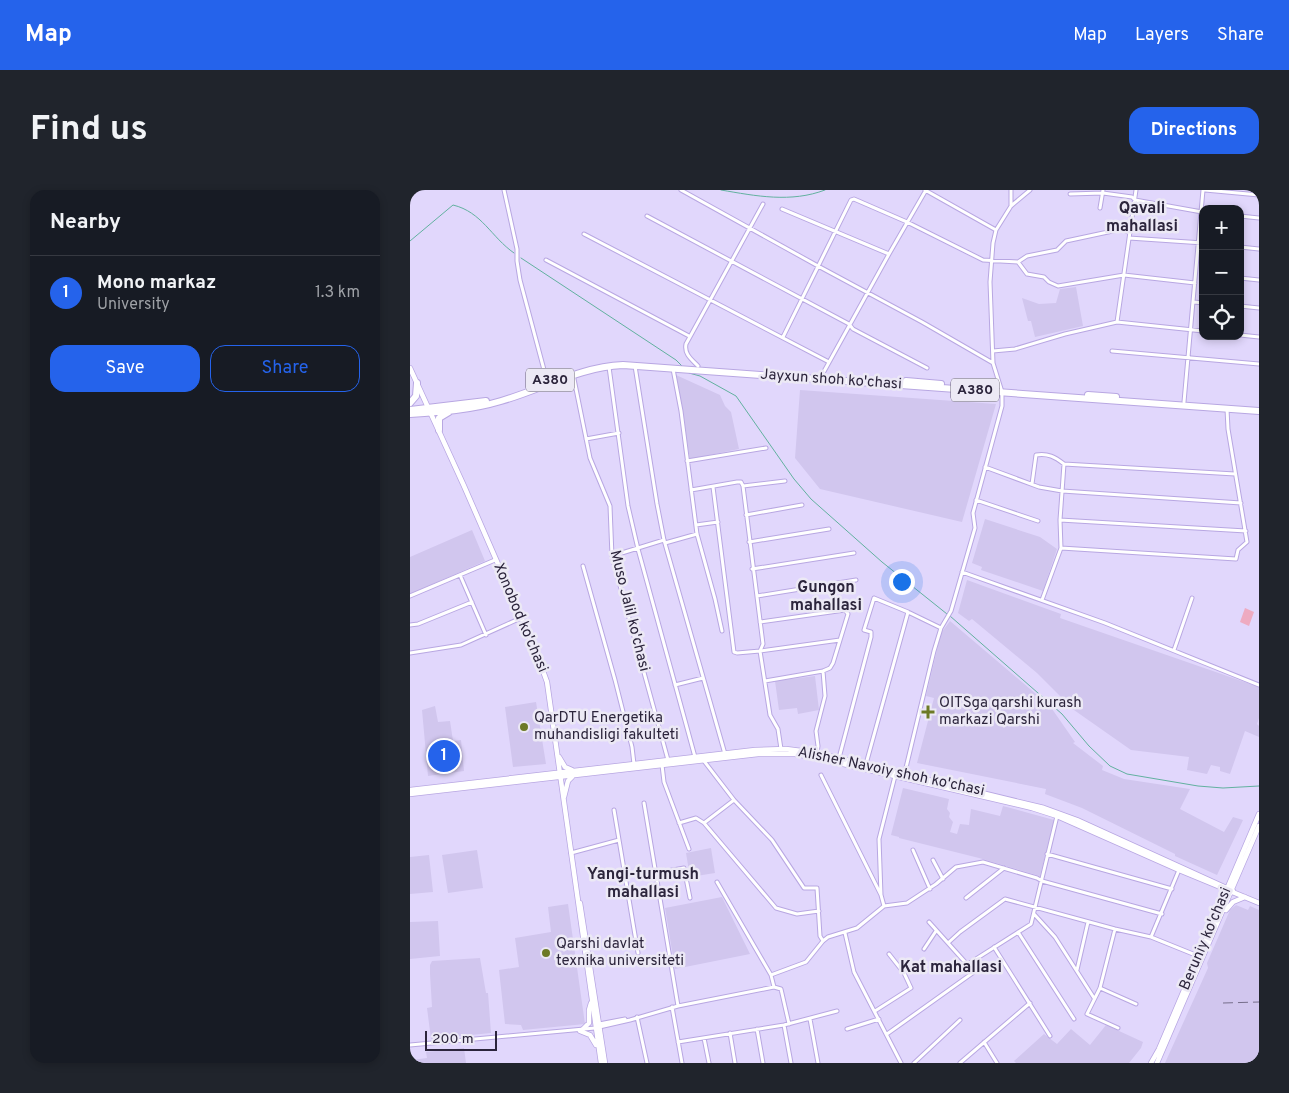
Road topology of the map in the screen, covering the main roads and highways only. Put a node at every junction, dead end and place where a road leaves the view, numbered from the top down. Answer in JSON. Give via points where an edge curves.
{"nodes":[{"id":1,"x":673,"y":366,"type":"junction"},
{"id":2,"x":410,"y":368,"type":"edge"},
{"id":3,"x":417,"y":383,"type":"junction"},
{"id":4,"x":1001,"y":390,"type":"junction"},
{"id":5,"x":410,"y":403,"type":"edge"},
{"id":6,"x":1259,"y":407,"type":"edge"},
{"id":7,"x":410,"y":410,"type":"edge"},
{"id":8,"x":429,"y":410,"type":"junction"},
{"id":9,"x":460,"y":410,"type":"junction"},
{"id":10,"x":1259,"y":411,"type":"edge"},
{"id":11,"x":410,"y":414,"type":"edge"},
{"id":12,"x":439,"y":430,"type":"junction"},
{"id":13,"x":556,"y":752,"type":"junction"},
{"id":14,"x":688,"y":760,"type":"junction"},
{"id":15,"x":576,"y":773,"type":"junction"},
{"id":16,"x":896,"y":774,"type":"junction"},
{"id":17,"x":560,"y":775,"type":"junction"},
{"id":18,"x":904,"y":776,"type":"junction"},
{"id":19,"x":489,"y":783,"type":"junction"},
{"id":20,"x":410,"y":790,"type":"edge"},
{"id":21,"x":410,"y":794,"type":"edge"},
{"id":22,"x":564,"y":801,"type":"junction"},
{"id":23,"x":1259,"y":814,"type":"edge"},
{"id":24,"x":1259,"y":826,"type":"edge"},
{"id":25,"x":1230,"y":890,"type":"junction"},
{"id":26,"x":1245,"y":897,"type":"junction"},
{"id":27,"x":578,"y":900,"type":"junction"},
{"id":28,"x":1259,"y":903,"type":"edge"},
{"id":29,"x":1222,"y":915,"type":"junction"},
{"id":30,"x":592,"y":1001,"type":"junction"},
{"id":31,"x":597,"y":1026,"type":"junction"},
{"id":32,"x":599,"y":1048,"type":"junction"},
{"id":33,"x":601,"y":1063,"type":"edge"},
{"id":34,"x":605,"y":1063,"type":"edge"},
{"id":35,"x":1151,"y":1063,"type":"edge"},
{"id":36,"x":1157,"y":1063,"type":"edge"}],
"edges":[{"from":1,"to":4,"type":"highway","name":"Jayxun shoh ko'chasi","number":"A380"},
{"from":1,"to":4,"type":"highway","name":"Jayxun shoh ko'chasi","number":"A380","via":[[692,370]]},
{"from":1,"to":8,"type":"highway","name":"Jayxun shoh ko'chasi","number":"A380","via":[[610,362],[588,366],[502,397]]},
{"from":1,"to":9,"type":"highway","name":"Jayxun shoh ko'chasi","number":"A380","via":[[608,366],[573,374],[503,401]]},
{"from":2,"to":3,"type":"main road","name":"Xonobod ko'chasi"},
{"from":3,"to":5,"type":"highway","via":[[416,396]]},
{"from":3,"to":8,"type":"main road","name":"Xonobod ko'chasi"},
{"from":4,"to":6,"type":"highway","name":"Jayxun shoh ko'chasi","number":"A380"},
{"from":4,"to":10,"type":"highway","name":"Jayxun shoh ko'chasi","number":"A380"},
{"from":7,"to":8,"type":"highway","name":"Jayxun shoh ko'chasi","number":"A380"},
{"from":8,"to":9,"type":"highway","name":"Jayxun shoh ko'chasi","number":"A380"},
{"from":8,"to":11,"type":"highway","name":"Jayxun shoh ko'chasi","number":"A380"},
{"from":8,"to":12,"type":"main road","name":"Xonobod ko'chasi"},
{"from":9,"to":12,"type":"highway","via":[[442,415]]},
{"from":12,"to":13,"type":"main road","name":"Xonobod ko'chasi","via":[[543,668]]},
{"from":13,"to":15,"type":"main road","via":[[565,767]]},
{"from":13,"to":17,"type":"main road","name":"Xonobod ko'chasi"},
{"from":14,"to":15,"type":"main road","name":"Alisher Navoiy shoh ko'chasi"},
{"from":14,"to":15,"type":"main road","name":"Alisher Navoiy shoh ko'chasi"},
{"from":14,"to":16,"type":"main road","name":"Alisher Navoiy shoh ko'chasi","via":[[796,754]]},
{"from":14,"to":16,"type":"main road","name":"Alisher Navoiy shoh ko'chasi","via":[[695,756],[781,750],[817,753]]},
{"from":15,"to":17,"type":"main road","name":"Alisher Navoiy shoh ko'chasi"},
{"from":15,"to":22,"type":"main road","via":[[568,781]]},
{"from":16,"to":18,"type":"main road","name":"Alisher Navoiy shoh ko'chasi"},
{"from":17,"to":19,"type":"main road","name":"Alisher Navoiy shoh ko'chasi"},
{"from":17,"to":22,"type":"main road","name":"Xonobod ko'chasi"},
{"from":18,"to":25,"type":"main road","name":"Alisher Navoiy shoh ko'chasi","via":[[1058,816]]},
{"from":18,"to":25,"type":"main road","name":"Alisher Navoiy shoh ko'chasi","via":[[1044,808]]},
{"from":19,"to":20,"type":"main road","name":"Alisher Navoiy shoh ko'chasi"},
{"from":19,"to":21,"type":"main road","name":"Alisher Navoiy shoh ko'chasi"},
{"from":22,"to":27,"type":"main road","name":"Xonobod ko'chasi"},
{"from":23,"to":25,"type":"main road","name":"Beruniy ko'chasi"},
{"from":24,"to":25,"type":"main road","name":"Beruniy ko'chasi"},
{"from":25,"to":26,"type":"main road","name":"Alisher Navoiy shoh ko'chasi"},
{"from":25,"to":29,"type":"main road","name":"Beruniy ko'chasi"},
{"from":25,"to":35,"type":"main road","name":"Beruniy ko'chasi"},
{"from":26,"to":28,"type":"main road","name":"Alisher Navoiy shoh ko'chasi"},
{"from":26,"to":29,"type":"main road","via":[[1233,902]]},
{"from":27,"to":30,"type":"main road","name":"Xonobod ko'chasi"},
{"from":27,"to":31,"type":"main road","name":"Xonobod ko'chasi"},
{"from":29,"to":36,"type":"main road","name":"Beruniy ko'chasi"},
{"from":30,"to":31,"type":"main road","name":"Xonobod ko'chasi"},
{"from":30,"to":32,"type":"main road","via":[[589,1024],[580,1031],[590,1035]]},
{"from":31,"to":32,"type":"main road","name":"Xonobod ko'chasi"},
{"from":31,"to":34,"type":"main road","name":"Xonobod ko'chasi"},
{"from":32,"to":33,"type":"main road","name":"Xonobod ko'chasi"}]}
